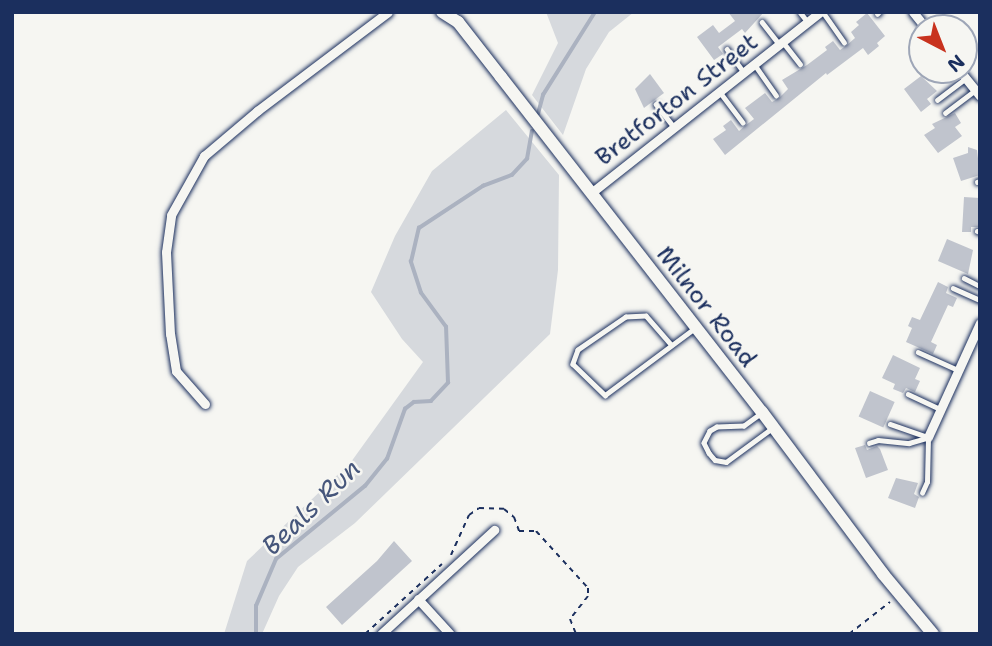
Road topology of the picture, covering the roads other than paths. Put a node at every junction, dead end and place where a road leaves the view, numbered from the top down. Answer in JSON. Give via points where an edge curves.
{"nodes":[{"id":1,"x":388,"y":12,"type":"edge"},
{"id":2,"x":442,"y":12,"type":"edge"},
{"id":3,"x":800,"y":12,"type":"edge"},
{"id":4,"x":821,"y":12,"type":"edge"},
{"id":5,"x":762,"y":22,"type":"dead end"},
{"id":6,"x":808,"y":22,"type":"junction"},
{"id":7,"x":844,"y":42,"type":"dead end"},
{"id":8,"x":781,"y":43,"type":"junction"},
{"id":9,"x":727,"y":49,"type":"dead end"},
{"id":10,"x":754,"y":64,"type":"junction"},
{"id":11,"x":800,"y":64,"type":"dead end"},
{"id":12,"x":744,"y":72,"type":"junction"},
{"id":13,"x":952,"y":84,"type":"edge"},
{"id":14,"x":720,"y":91,"type":"junction"},
{"id":15,"x":978,"y":93,"type":"edge"},
{"id":16,"x":776,"y":95,"type":"dead end"},
{"id":17,"x":937,"y":100,"type":"dead end"},
{"id":18,"x":656,"y":104,"type":"dead end"},
{"id":19,"x":945,"y":113,"type":"dead end"},
{"id":20,"x":743,"y":122,"type":"dead end"},
{"id":21,"x":673,"y":127,"type":"junction"},
{"id":22,"x":591,"y":193,"type":"junction"},
{"id":23,"x":964,"y":278,"type":"dead end"},
{"id":24,"x":980,"y":286,"type":"edge"},
{"id":25,"x":953,"y":288,"type":"dead end"},
{"id":26,"x":980,"y":300,"type":"edge"},
{"id":27,"x":980,"y":323,"type":"edge"},
{"id":28,"x":696,"y":328,"type":"junction"},
{"id":29,"x":671,"y":345,"type":"junction"},
{"id":30,"x":918,"y":352,"type":"dead end"},
{"id":31,"x":958,"y":370,"type":"junction"},
{"id":32,"x":908,"y":394,"type":"dead end"},
{"id":33,"x":205,"y":404,"type":"dead end"},
{"id":34,"x":941,"y":409,"type":"junction"},
{"id":35,"x":762,"y":412,"type":"junction"},
{"id":36,"x":890,"y":424,"type":"dead end"},
{"id":37,"x":773,"y":427,"type":"junction"},
{"id":38,"x":928,"y":437,"type":"junction"},
{"id":39,"x":869,"y":443,"type":"dead end"},
{"id":40,"x":922,"y":494,"type":"dead end"},
{"id":41,"x":494,"y":530,"type":"dead end"},
{"id":42,"x":418,"y":599,"type":"junction"},
{"id":43,"x":380,"y":634,"type":"edge"},
{"id":44,"x":450,"y":634,"type":"edge"},
{"id":45,"x":933,"y":634,"type":"edge"}],
"edges":[{"from":1,"to":33,"type":"street","via":[[204,156],[171,215],[166,252],[176,371]]},
{"from":2,"to":22,"type":"main road","name":"Milnor Road","via":[[458,22]]},
{"from":3,"to":6,"type":"lane"},
{"from":4,"to":6,"type":"street","name":"Bretforton Street"},
{"from":4,"to":7,"type":"lane"},
{"from":5,"to":8,"type":"lane"},
{"from":6,"to":8,"type":"street","name":"Bretforton Street"},
{"from":8,"to":10,"type":"street","name":"Bretforton Street"},
{"from":8,"to":11,"type":"lane"},
{"from":9,"to":12,"type":"lane"},
{"from":10,"to":12,"type":"street","name":"Bretforton Street"},
{"from":10,"to":16,"type":"lane"},
{"from":12,"to":14,"type":"street","name":"Bretforton Street"},
{"from":13,"to":17,"type":"lane"},
{"from":14,"to":20,"type":"lane"},
{"from":14,"to":21,"type":"street","name":"Bretforton Street"},
{"from":15,"to":19,"type":"lane"},
{"from":18,"to":21,"type":"lane"},
{"from":21,"to":22,"type":"street","name":"Bretforton Street"},
{"from":22,"to":28,"type":"main road","name":"Milnor Road"},
{"from":23,"to":24,"type":"lane"},
{"from":25,"to":26,"type":"lane"},
{"from":27,"to":31,"type":"street"},
{"from":28,"to":29,"type":"lane"},
{"from":28,"to":35,"type":"main road","name":"Milnor Road"},
{"from":29,"to":29,"type":"lane","via":[[605,395],[573,365],[578,350],[626,317],[646,316]]},
{"from":30,"to":31,"type":"lane"},
{"from":31,"to":34,"type":"street"},
{"from":32,"to":34,"type":"lane"},
{"from":34,"to":38,"type":"street"},
{"from":35,"to":37,"type":"main road","name":"Milnor Road"},
{"from":35,"to":37,"type":"lane","via":[[744,426],[710,431],[704,443],[709,453],[726,462]]},
{"from":36,"to":38,"type":"lane"},
{"from":37,"to":45,"type":"main road","name":"Milnor Road"},
{"from":38,"to":39,"type":"lane","via":[[909,443]]},
{"from":38,"to":40,"type":"lane","via":[[927,482]]},
{"from":41,"to":42,"type":"street"},
{"from":42,"to":43,"type":"street"},
{"from":42,"to":44,"type":"street"}]}
